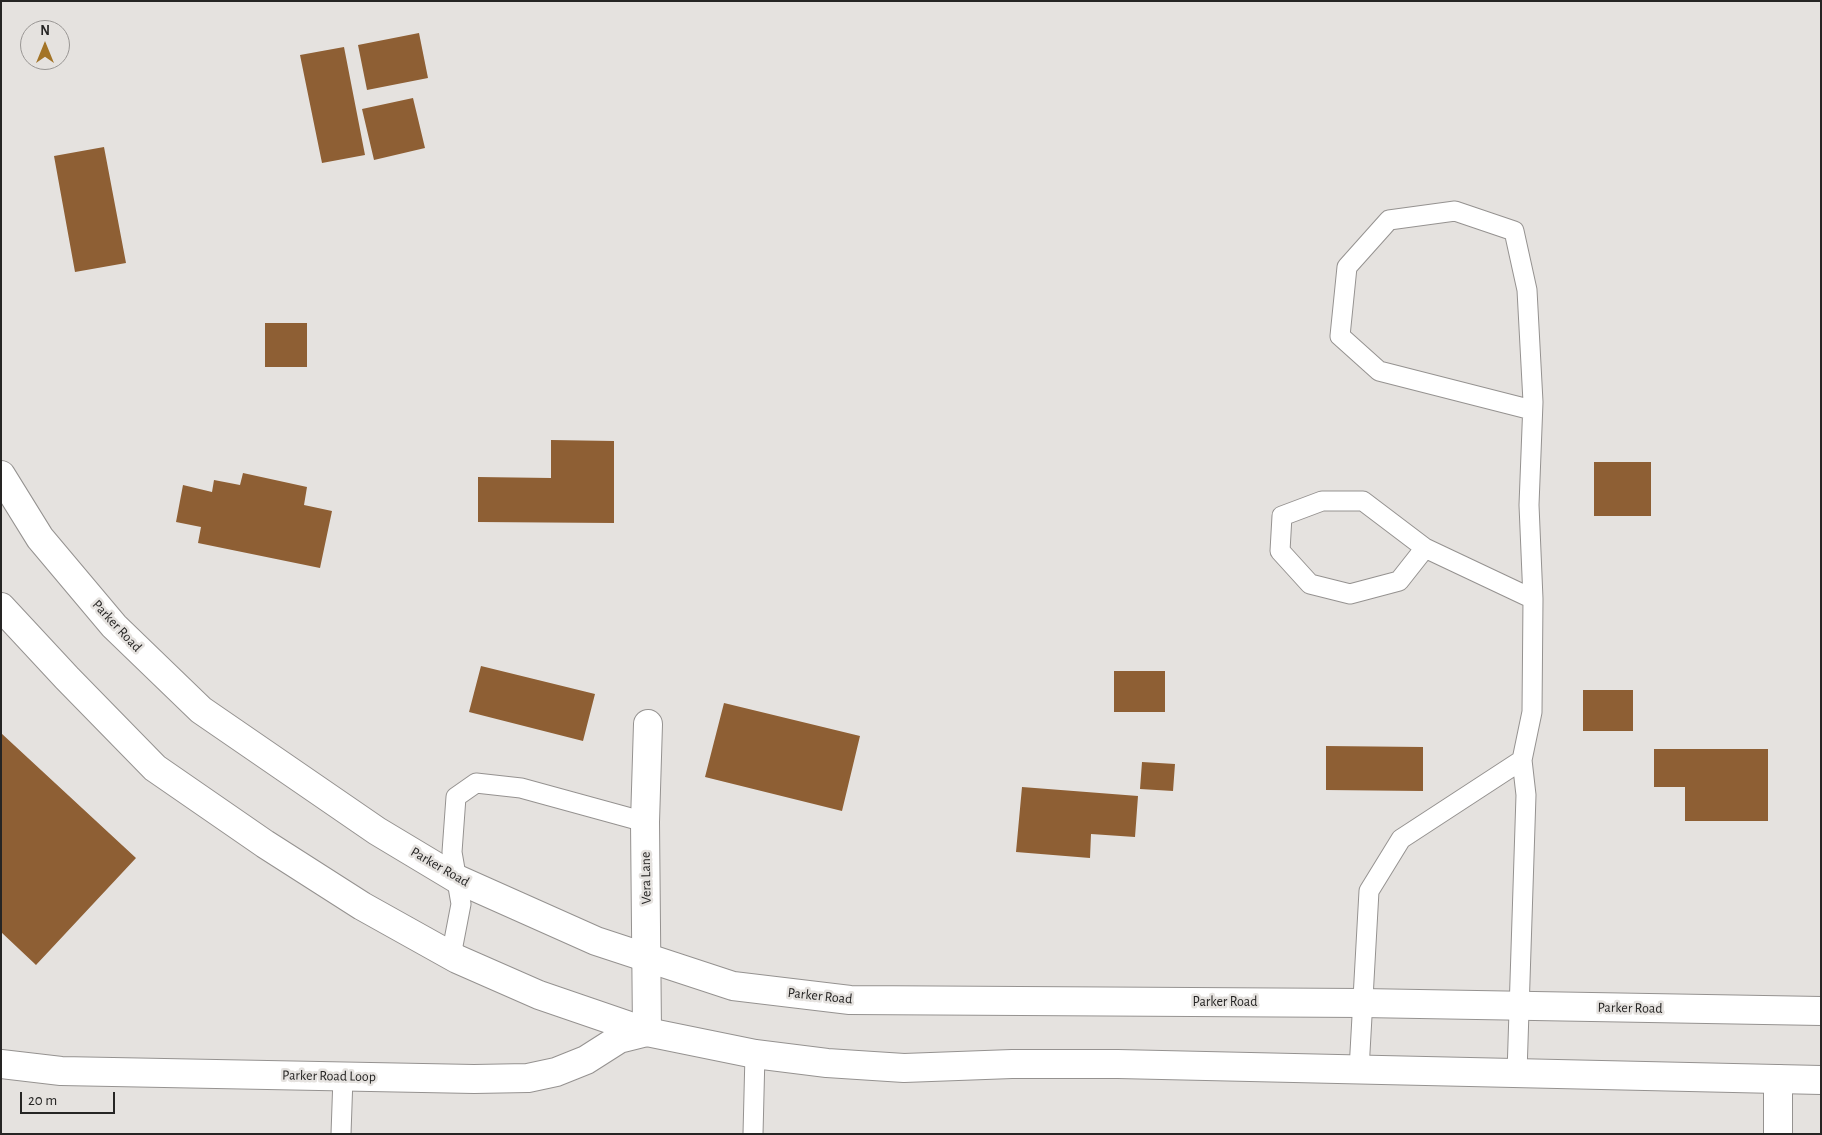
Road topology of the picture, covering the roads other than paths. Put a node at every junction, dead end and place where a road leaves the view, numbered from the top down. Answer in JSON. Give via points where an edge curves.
{"nodes":[{"id":1,"x":1532,"y":410,"type":"junction"},
{"id":2,"x":1,"y":475,"type":"edge"},
{"id":3,"x":1425,"y":548,"type":"junction"},
{"id":4,"x":1533,"y":599,"type":"junction"},
{"id":5,"x":1,"y":607,"type":"edge"},
{"id":6,"x":648,"y":724,"type":"dead end"},
{"id":7,"x":1522,"y":760,"type":"junction"},
{"id":8,"x":645,"y":822,"type":"junction"},
{"id":9,"x":457,"y":879,"type":"junction"},
{"id":10,"x":451,"y":956,"type":"junction"},
{"id":11,"x":647,"y":957,"type":"junction"},
{"id":12,"x":1362,"y":1003,"type":"junction"},
{"id":13,"x":1519,"y":1006,"type":"junction"},
{"id":14,"x":1821,"y":1011,"type":"edge"},
{"id":15,"x":647,"y":1032,"type":"junction"},
{"id":16,"x":756,"y":1054,"type":"junction"},
{"id":17,"x":1,"y":1064,"type":"edge"},
{"id":18,"x":1359,"y":1070,"type":"junction"},
{"id":19,"x":1517,"y":1073,"type":"junction"},
{"id":20,"x":343,"y":1076,"type":"junction"},
{"id":21,"x":1778,"y":1079,"type":"junction"},
{"id":22,"x":1821,"y":1080,"type":"edge"},
{"id":23,"x":341,"y":1134,"type":"edge"},
{"id":24,"x":753,"y":1134,"type":"edge"},
{"id":25,"x":1778,"y":1134,"type":"edge"}],
"edges":[{"from":1,"to":1,"type":"lane","via":[[1527,290],[1514,231],[1455,211],[1389,220],[1347,267],[1340,336],[1379,371]]},
{"from":1,"to":4,"type":"lane","via":[[1529,505]]},
{"from":2,"to":9,"type":"main road","name":"Parker Road","via":[[40,538],[108,619],[201,710],[377,831]]},
{"from":3,"to":3,"type":"lane","via":[[1399,581],[1350,594],[1310,584],[1280,551],[1282,516],[1322,501],[1363,501]]},
{"from":3,"to":4,"type":"lane"},
{"from":4,"to":7,"type":"lane","via":[[1532,712]]},
{"from":5,"to":10,"type":"main road","via":[[155,768],[346,896]]},
{"from":6,"to":8,"type":"main road","name":"Vera Lane"},
{"from":7,"to":12,"type":"lane","via":[[1401,839],[1369,890]]},
{"from":7,"to":13,"type":"lane","via":[[1526,795]]},
{"from":8,"to":9,"type":"lane","via":[[521,788],[476,783],[456,797],[452,852]]},
{"from":8,"to":11,"type":"main road","name":"Vera Lane"},
{"from":9,"to":10,"type":"lane","via":[[461,904]]},
{"from":9,"to":11,"type":"main road","name":"Parker Road","via":[[596,941]]},
{"from":10,"to":15,"type":"main road","via":[[539,995]]},
{"from":11,"to":12,"type":"main road","name":"Parker Road","via":[[733,986],[850,1000]]},
{"from":11,"to":15,"type":"main road","name":"Vera Lane"},
{"from":12,"to":13,"type":"main road","name":"Parker Road"},
{"from":12,"to":18,"type":"lane"},
{"from":13,"to":14,"type":"main road","name":"Parker Road"},
{"from":13,"to":19,"type":"lane"},
{"from":15,"to":16,"type":"main road"},
{"from":15,"to":20,"type":"main road","name":"Parker Road Loop","via":[[619,1039],[571,1066],[528,1078]]},
{"from":16,"to":18,"type":"main road","via":[[827,1064],[904,1068],[1118,1064]]},
{"from":16,"to":24,"type":"lane"},
{"from":17,"to":20,"type":"main road","name":"Parker Road Loop","via":[[61,1071]]},
{"from":18,"to":19,"type":"main road"},
{"from":19,"to":21,"type":"main road"},
{"from":20,"to":23,"type":"lane"},
{"from":21,"to":22,"type":"main road"},
{"from":21,"to":25,"type":"main road"}]}
